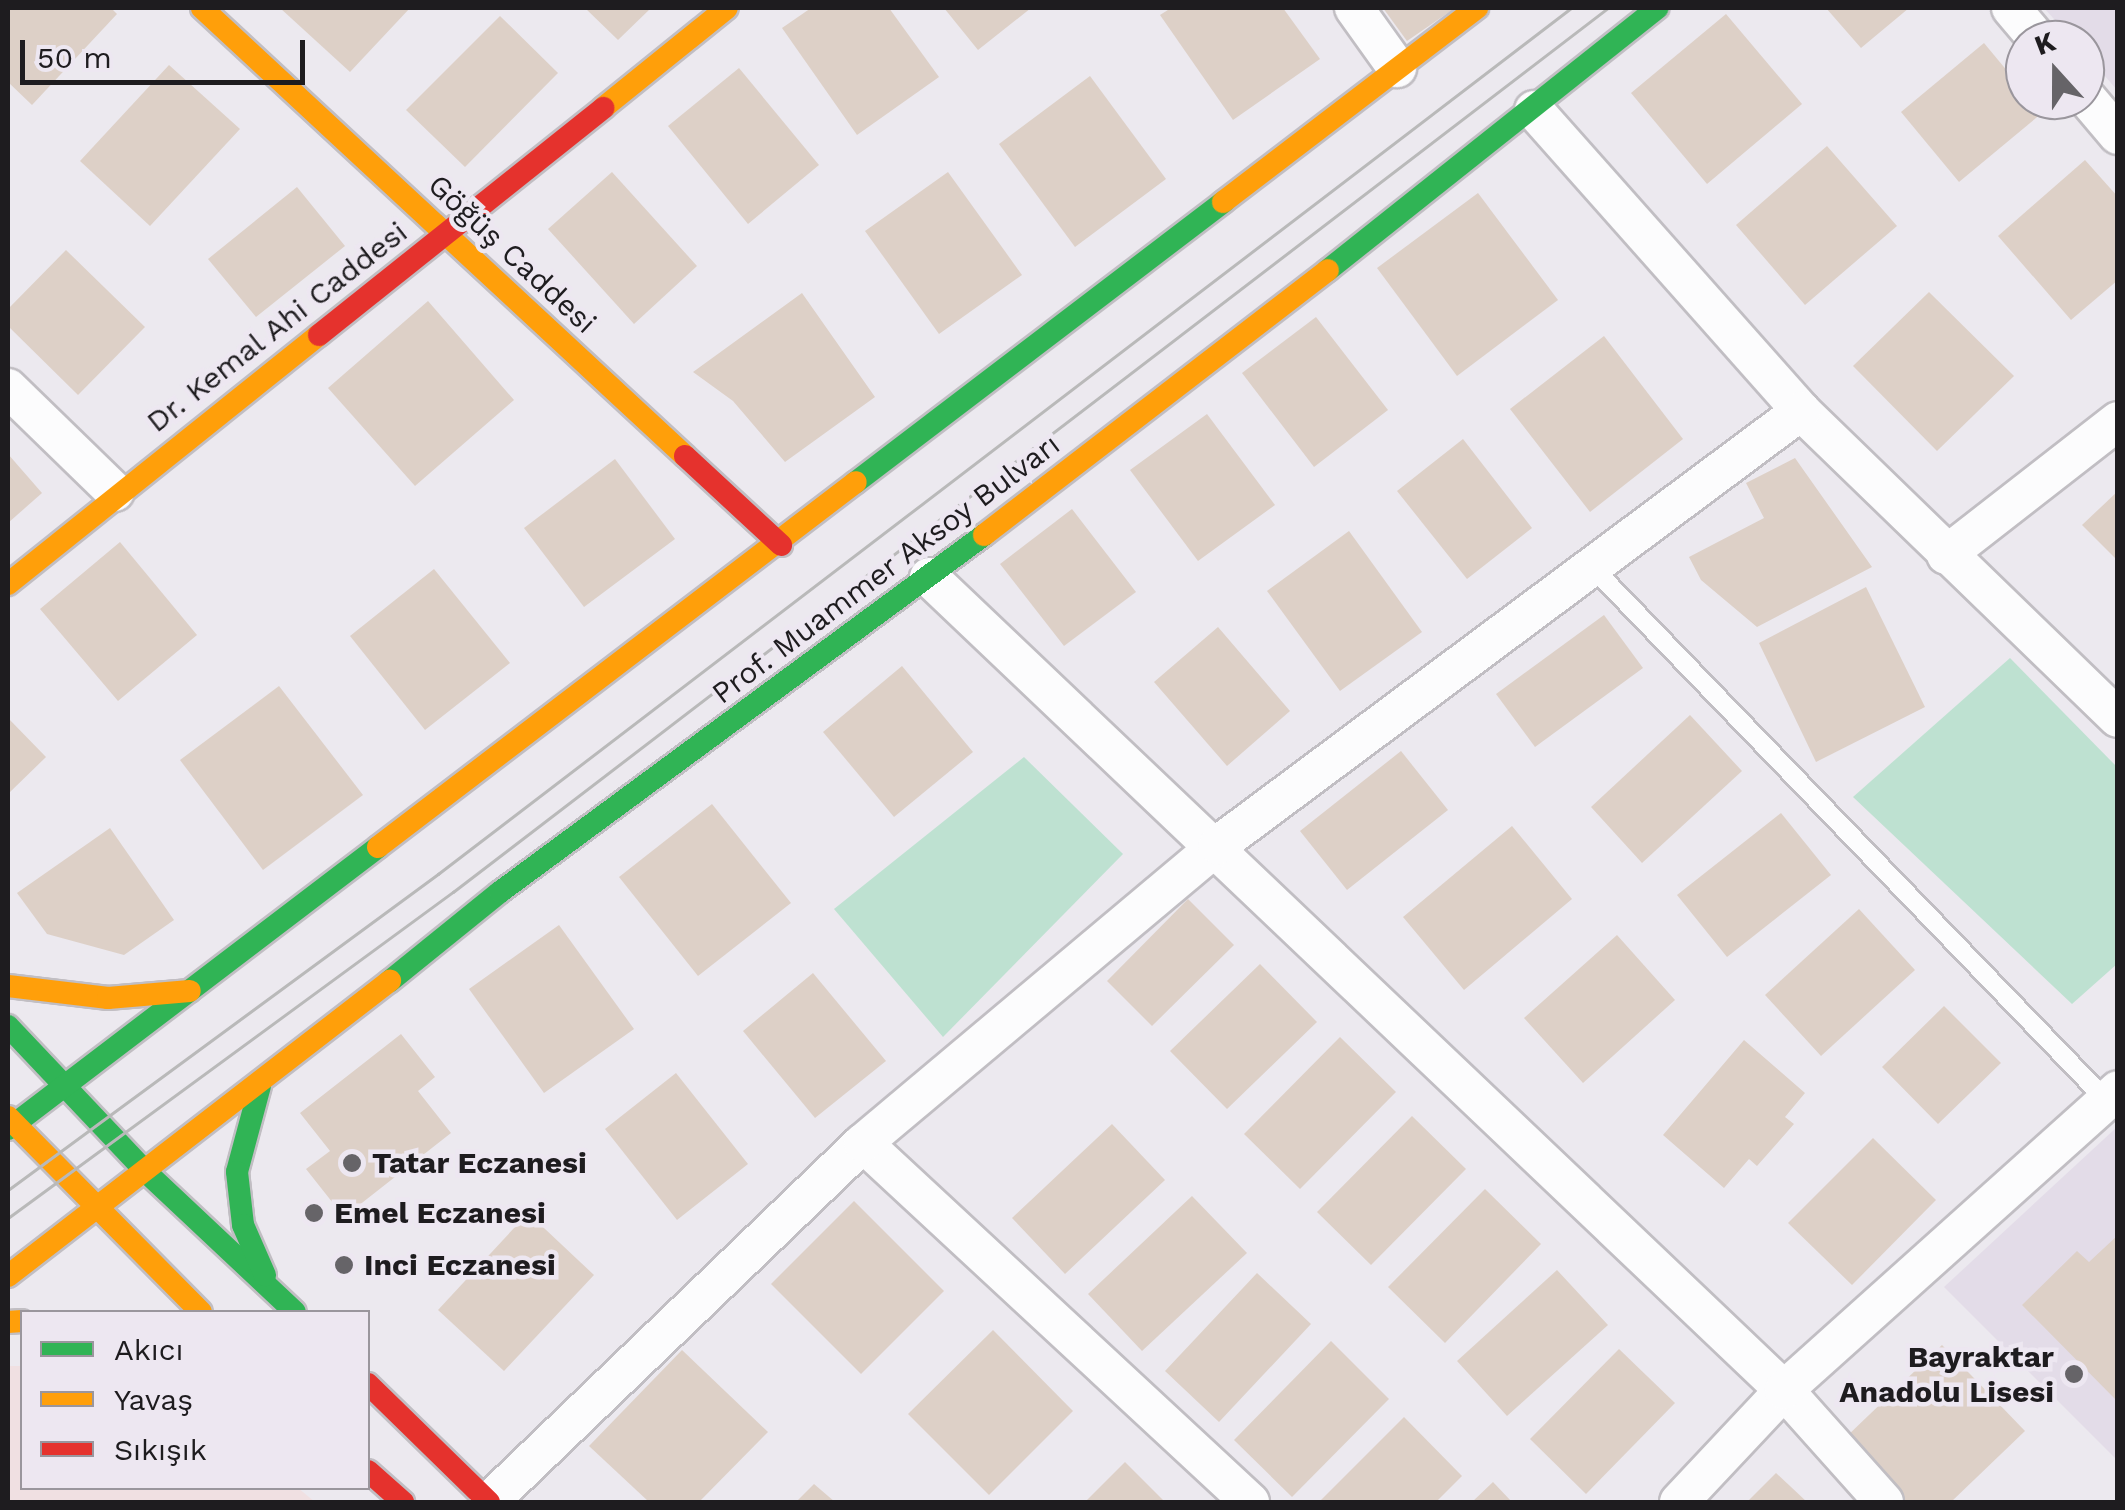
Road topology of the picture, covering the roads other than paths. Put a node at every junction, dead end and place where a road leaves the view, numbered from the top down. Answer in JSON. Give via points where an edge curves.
{"nodes":[{"id":1,"x":202,"y":8,"type":"edge"},
{"id":2,"x":727,"y":8,"type":"edge"},
{"id":3,"x":1354,"y":8,"type":"edge"},
{"id":4,"x":1477,"y":8,"type":"edge"},
{"id":5,"x":1657,"y":8,"type":"edge"},
{"id":6,"x":1397,"y":68,"type":"junction"},
{"id":7,"x":1534,"y":110,"type":"junction"},
{"id":8,"x":444,"y":232,"type":"junction"},
{"id":9,"x":8,"y":388,"type":"edge"},
{"id":10,"x":1801,"y":411,"type":"junction"},
{"id":11,"x":2118,"y":421,"type":"edge"},
{"id":12,"x":115,"y":492,"type":"junction"},
{"id":13,"x":781,"y":545,"type":"junction"},
{"id":14,"x":1946,"y":555,"type":"junction"},
{"id":15,"x":1592,"y":567,"type":"junction"},
{"id":16,"x":929,"y":577,"type":"junction"},
{"id":17,"x":8,"y":584,"type":"edge"},
{"id":18,"x":2118,"y":718,"type":"edge"},
{"id":19,"x":1218,"y":845,"type":"junction"},
{"id":20,"x":8,"y":986,"type":"edge"},
{"id":21,"x":190,"y":990,"type":"junction"},
{"id":22,"x":8,"y":1026,"type":"edge"},
{"id":23,"x":65,"y":1085,"type":"junction"},
{"id":24,"x":260,"y":1086,"type":"junction"},
{"id":25,"x":2112,"y":1095,"type":"edge"},
{"id":26,"x":10,"y":1123,"type":"edge"},
{"id":27,"x":863,"y":1144,"type":"junction"},
{"id":28,"x":146,"y":1172,"type":"junction"},
{"id":29,"x":100,"y":1209,"type":"junction"},
{"id":30,"x":8,"y":1276,"type":"edge"},
{"id":31,"x":272,"y":1291,"type":"junction"},
{"id":32,"x":199,"y":1310,"type":"edge"},
{"id":33,"x":293,"y":1310,"type":"edge"},
{"id":34,"x":370,"y":1386,"type":"edge"},
{"id":35,"x":1784,"y":1390,"type":"junction"},
{"id":36,"x":370,"y":1473,"type":"edge"},
{"id":37,"x":402,"y":1502,"type":"edge"},
{"id":38,"x":489,"y":1502,"type":"edge"},
{"id":39,"x":1250,"y":1502,"type":"edge"},
{"id":40,"x":1679,"y":1502,"type":"edge"},
{"id":41,"x":1884,"y":1502,"type":"edge"}],
"edges":[{"from":1,"to":8,"type":"main road","name":"Göğüş Caddesi"},
{"from":2,"to":8,"type":"main road","name":"Dr. Kemal Ahi Caddesi"},
{"from":3,"to":6,"type":"street"},
{"from":4,"to":6,"type":"main road"},
{"from":5,"to":7,"type":"main road","name":"Prof. Muammer Aksoy Bulvarı"},
{"from":6,"to":13,"type":"main road"},
{"from":7,"to":10,"type":"street"},
{"from":7,"to":16,"type":"main road","name":"Prof. Muammer Aksoy Bulvarı"},
{"from":8,"to":12,"type":"main road","name":"Dr. Kemal Ahi Caddesi"},
{"from":8,"to":13,"type":"main road","name":"Göğüş Caddesi"},
{"from":9,"to":12,"type":"street"},
{"from":10,"to":14,"type":"street"},
{"from":10,"to":15,"type":"street"},
{"from":11,"to":14,"type":"street"},
{"from":12,"to":17,"type":"main road","name":"Dr. Kemal Ahi Caddesi"},
{"from":13,"to":21,"type":"main road"},
{"from":14,"to":18,"type":"street"},
{"from":15,"to":19,"type":"street"},
{"from":15,"to":25,"type":"lane"},
{"from":16,"to":19,"type":"street"},
{"from":16,"to":24,"type":"main road","name":"Prof. Muammer Aksoy Bulvarı","via":[[500,892]]},
{"from":19,"to":27,"type":"street"},
{"from":19,"to":35,"type":"street"},
{"from":20,"to":21,"type":"main road","via":[[108,998]]},
{"from":21,"to":23,"type":"main road"},
{"from":22,"to":23,"type":"main road"},
{"from":23,"to":26,"type":"main road"},
{"from":23,"to":28,"type":"main road"},
{"from":24,"to":28,"type":"main road","name":"Prof. Muammer Aksoy Bulvarı"},
{"from":24,"to":31,"type":"main road","via":[[240,1146],[238,1199]]},
{"from":25,"to":35,"type":"street"},
{"from":26,"to":29,"type":"main road"},
{"from":27,"to":38,"type":"street"},
{"from":27,"to":39,"type":"street"},
{"from":28,"to":29,"type":"main road","name":"Prof. Muammer Aksoy Bulvarı"},
{"from":28,"to":31,"type":"main road"},
{"from":29,"to":30,"type":"main road","name":"Prof. Muammer Aksoy Bulvarı"},
{"from":29,"to":32,"type":"main road"},
{"from":31,"to":33,"type":"main road"},
{"from":34,"to":38,"type":"main road"},
{"from":35,"to":40,"type":"street"},
{"from":35,"to":41,"type":"street"},
{"from":36,"to":37,"type":"main road"}]}
